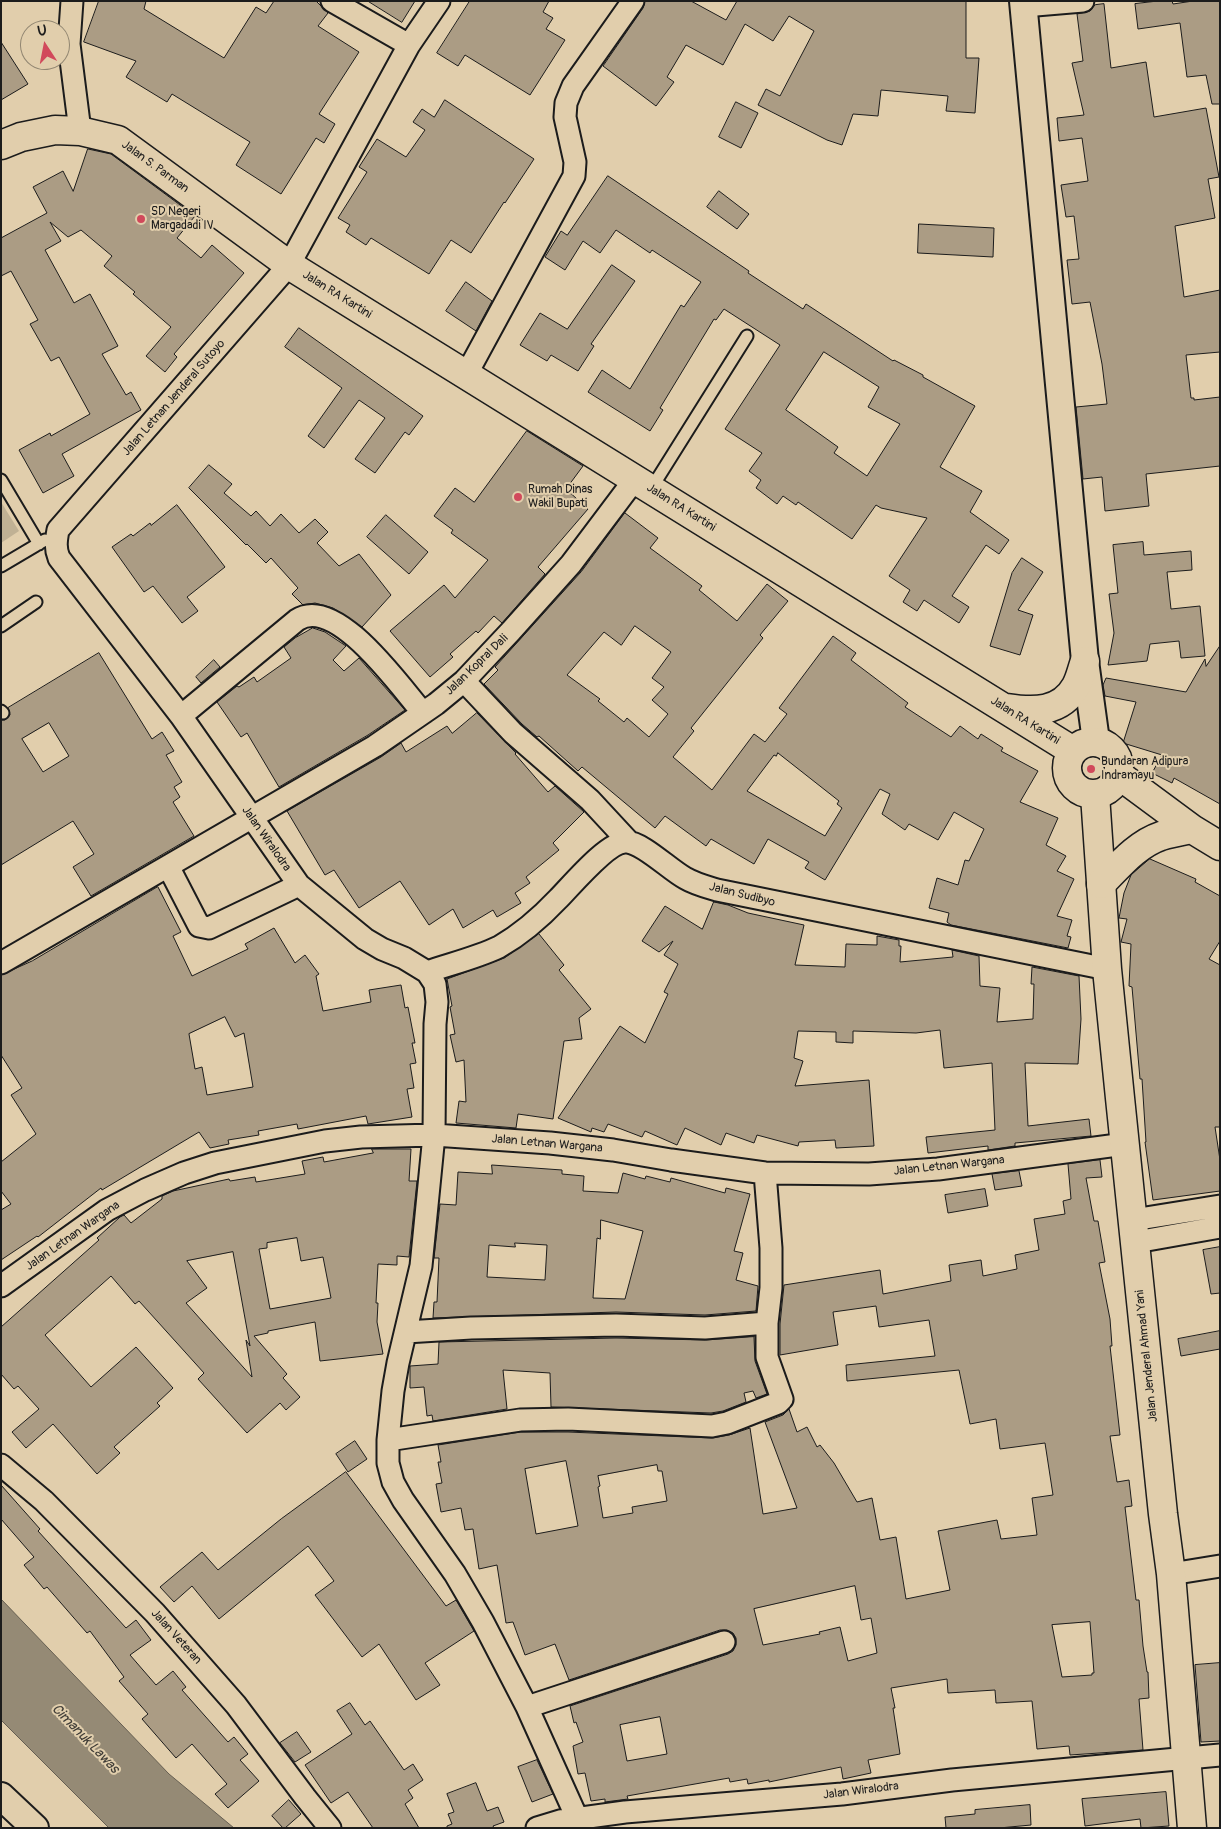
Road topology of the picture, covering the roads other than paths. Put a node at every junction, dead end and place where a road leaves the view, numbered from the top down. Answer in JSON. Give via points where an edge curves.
{"nodes":[{"id":1,"x":72,"y":1,"type":"edge"},
{"id":2,"x":332,"y":1,"type":"edge"},
{"id":3,"x":439,"y":1,"type":"edge"},
{"id":4,"x":633,"y":1,"type":"edge"},
{"id":5,"x":1083,"y":1,"type":"edge"},
{"id":6,"x":1024,"y":4,"type":"edge"},
{"id":7,"x":409,"y":45,"type":"junction"},
{"id":8,"x":80,"y":131,"type":"junction"},
{"id":9,"x":1,"y":145,"type":"edge"},
{"id":10,"x":289,"y":265,"type":"junction"},
{"id":11,"x":747,"y":336,"type":"dead end"},
{"id":12,"x":466,"y":375,"type":"junction"},
{"id":13,"x":1,"y":480,"type":"edge"},
{"id":14,"x":643,"y":484,"type":"junction"},
{"id":15,"x":58,"y":530,"type":"junction"},
{"id":16,"x":39,"y":544,"type":"junction"},
{"id":17,"x":1,"y":566,"type":"edge"},
{"id":18,"x":36,"y":602,"type":"dead end"},
{"id":19,"x":1,"y":626,"type":"edge"},
{"id":20,"x":1085,"y":661,"type":"junction"},
{"id":21,"x":464,"y":681,"type":"junction"},
{"id":22,"x":1003,"y":707,"type":"junction"},
{"id":23,"x":423,"y":713,"type":"junction"},
{"id":24,"x":181,"y":716,"type":"junction"},
{"id":25,"x":1084,"y":746,"type":"junction"},
{"id":26,"x":1119,"y":775,"type":"junction"},
{"id":27,"x":1095,"y":795,"type":"junction"},
{"id":28,"x":251,"y":818,"type":"junction"},
{"id":29,"x":1192,"y":829,"type":"junction"},
{"id":30,"x":628,"y":842,"type":"junction"},
{"id":31,"x":1220,"y":846,"type":"edge"},
{"id":32,"x":168,"y":866,"type":"junction"},
{"id":33,"x":1101,"y":884,"type":"junction"},
{"id":34,"x":299,"y":885,"type":"junction"},
{"id":35,"x":1,"y":962,"type":"edge"},
{"id":36,"x":1107,"y":969,"type":"junction"},
{"id":37,"x":427,"y":972,"type":"junction"},
{"id":38,"x":434,"y":1135,"type":"junction"},
{"id":39,"x":1126,"y":1144,"type":"junction"},
{"id":40,"x":765,"y":1173,"type":"junction"},
{"id":41,"x":1220,"y":1206,"type":"edge"},
{"id":42,"x":1220,"y":1227,"type":"edge"},
{"id":43,"x":1135,"y":1231,"type":"junction"},
{"id":44,"x":1,"y":1286,"type":"edge"},
{"id":45,"x":767,"y":1323,"type":"junction"},
{"id":46,"x":406,"y":1332,"type":"junction"},
{"id":47,"x":388,"y":1440,"type":"junction"},
{"id":48,"x":1,"y":1465,"type":"edge"},
{"id":49,"x":1220,"y":1566,"type":"edge"},
{"id":50,"x":1171,"y":1574,"type":"junction"},
{"id":51,"x":724,"y":1642,"type":"dead end"},
{"id":52,"x":527,"y":1708,"type":"junction"},
{"id":53,"x":1220,"y":1755,"type":"edge"},
{"id":54,"x":1186,"y":1757,"type":"junction"},
{"id":55,"x":1,"y":1796,"type":"edge"},
{"id":56,"x":576,"y":1818,"type":"junction"},
{"id":57,"x":35,"y":1828,"type":"edge"},
{"id":58,"x":330,"y":1828,"type":"edge"},
{"id":59,"x":537,"y":1828,"type":"edge"},
{"id":60,"x":1192,"y":1828,"type":"edge"}],
"edges":[{"from":1,"to":8,"type":"street","via":[[68,44]]},
{"from":2,"to":7,"type":"street"},
{"from":3,"to":7,"type":"street","name":"Jalan Letnan Jenderal Sutoyo"},
{"from":4,"to":12,"type":"street","via":[[573,86],[566,102],[566,117],[575,162],[574,176]]},
{"from":5,"to":6,"type":"street"},
{"from":6,"to":20,"type":"street"},
{"from":7,"to":10,"type":"street","name":"Jalan Letnan Jenderal Sutoyo"},
{"from":8,"to":9,"type":"main road","name":"Jalan S. Parman","via":[[55,130],[21,136]]},
{"from":8,"to":10,"type":"main road","name":"Jalan S. Parman","via":[[118,140]]},
{"from":10,"to":12,"type":"main road","name":"Jalan RA Kartini"},
{"from":10,"to":15,"type":"street","name":"Jalan Letnan Jenderal Sutoyo"},
{"from":11,"to":14,"type":"lane"},
{"from":12,"to":14,"type":"main road","name":"Jalan RA Kartini"},
{"from":13,"to":16,"type":"lane"},
{"from":14,"to":21,"type":"street","name":"Jalan Kopral Dali"},
{"from":14,"to":22,"type":"main road","name":"Jalan RA Kartini"},
{"from":15,"to":16,"type":"lane"},
{"from":15,"to":24,"type":"street","name":"Jalan Wiralodra","via":[[59,558]]},
{"from":16,"to":17,"type":"lane"},
{"from":18,"to":19,"type":"lane"},
{"from":20,"to":22,"type":"main road","via":[[1076,687],[1064,700],[1047,710]]},
{"from":20,"to":25,"type":"street"},
{"from":21,"to":23,"type":"street","name":"Jalan Kopral Dali"},
{"from":21,"to":30,"type":"street","name":"Jalan Sudibyo","via":[[513,733],[590,800]]},
{"from":22,"to":25,"type":"main road","name":"Jalan RA Kartini"},
{"from":23,"to":24,"type":"street","via":[[365,645],[338,624],[318,616],[302,616]]},
{"from":23,"to":28,"type":"street","name":"Jalan Kopral Dali","via":[[374,746]]},
{"from":24,"to":28,"type":"street","name":"Jalan Wiralodra"},
{"from":25,"to":26,"type":"main road","via":[[1107,745],[1120,764]]},
{"from":25,"to":27,"type":"main road","via":[[1068,761],[1067,771],[1078,789]]},
{"from":26,"to":27,"type":"main road","via":[[1107,790]]},
{"from":26,"to":29,"type":"main road"},
{"from":27,"to":33,"type":"main road","name":"Jalan Jenderal Ahmad Yani"},
{"from":28,"to":32,"type":"street","name":"Jalan Kopral Dali"},
{"from":28,"to":34,"type":"street","name":"Jalan Wiralodra"},
{"from":29,"to":31,"type":"main road"},
{"from":29,"to":33,"type":"main road","via":[[1160,836],[1134,851]]},
{"from":30,"to":36,"type":"street","name":"Jalan Sudibyo","via":[[686,879],[717,890]]},
{"from":30,"to":37,"type":"street","via":[[610,848],[594,861],[548,910],[511,939],[479,955]]},
{"from":32,"to":34,"type":"street","via":[[200,926],[209,928]]},
{"from":32,"to":35,"type":"street","name":"Jalan Kopral Dali"},
{"from":33,"to":36,"type":"main road","name":"Jalan Jenderal Ahmad Yani"},
{"from":34,"to":37,"type":"street","name":"Jalan Wiralodra","via":[[364,939]]},
{"from":36,"to":39,"type":"main road","name":"Jalan Jenderal Ahmad Yani"},
{"from":37,"to":38,"type":"street","via":[[435,984],[437,1002]]},
{"from":38,"to":40,"type":"street","name":"Jalan Letnan Wargana","via":[[612,1150]]},
{"from":38,"to":44,"type":"street","name":"Jalan Letnan Wargana","via":[[325,1141],[215,1163],[184,1173],[107,1210]]},
{"from":38,"to":46,"type":"street","via":[[421,1266]]},
{"from":39,"to":40,"type":"street","name":"Jalan Letnan Wargana","via":[[938,1169],[869,1174]]},
{"from":39,"to":43,"type":"main road","name":"Jalan Jenderal Ahmad Yani"},
{"from":40,"to":45,"type":"street","via":[[771,1248]]},
{"from":41,"to":43,"type":"street"},
{"from":42,"to":43,"type":"street"},
{"from":43,"to":50,"type":"main road","name":"Jalan Jenderal Ahmad Yani"},
{"from":45,"to":46,"type":"street","via":[[705,1328],[606,1325]]},
{"from":45,"to":47,"type":"street","via":[[767,1357],[782,1399],[728,1423],[712,1426],[520,1420]]},
{"from":46,"to":47,"type":"street","via":[[393,1391]]},
{"from":47,"to":52,"type":"street","via":[[388,1463],[393,1482],[483,1622]]},
{"from":48,"to":58,"type":"street","name":"Jalan Veteran","via":[[44,1500],[155,1613],[236,1705]]},
{"from":49,"to":50,"type":"street"},
{"from":50,"to":54,"type":"main road","name":"Jalan Jenderal Ahmad Yani"},
{"from":51,"to":52,"type":"street"},
{"from":52,"to":56,"type":"street"},
{"from":53,"to":54,"type":"street","name":"Jalan Wiralodra"},
{"from":54,"to":56,"type":"street","name":"Jalan Wiralodra","via":[[842,1794]]},
{"from":54,"to":60,"type":"main road","name":"Jalan Jenderal Ahmad Yani"},
{"from":55,"to":57,"type":"street"},
{"from":56,"to":59,"type":"street","name":"Jalan Wiralodra"}]}
